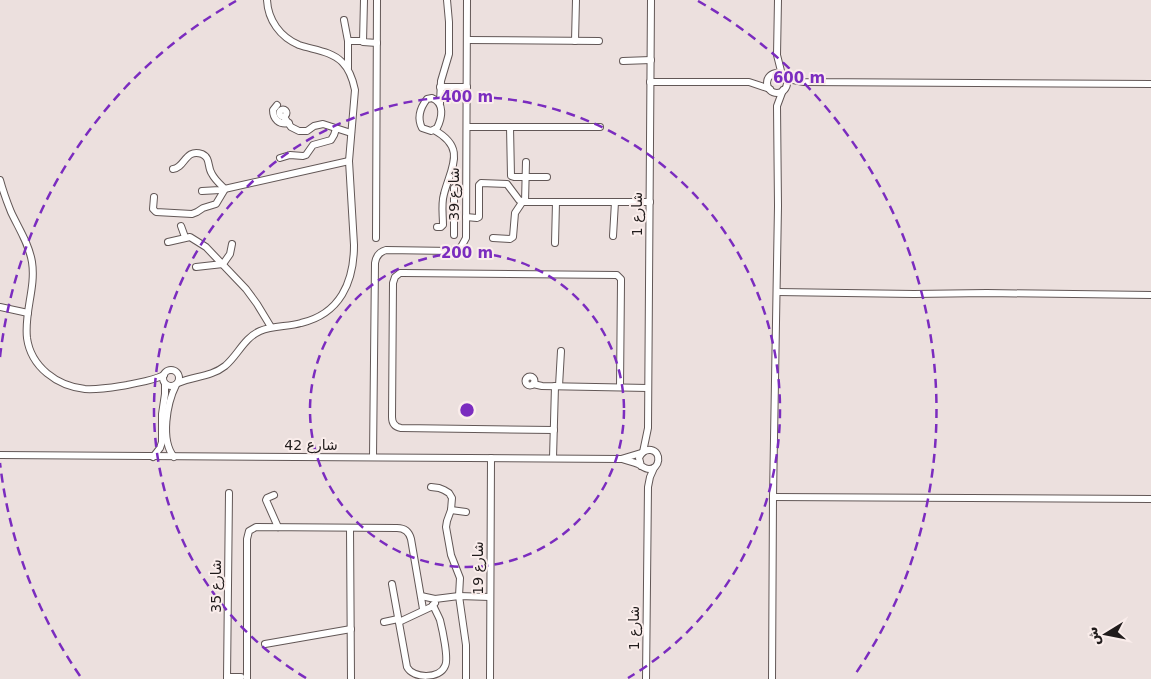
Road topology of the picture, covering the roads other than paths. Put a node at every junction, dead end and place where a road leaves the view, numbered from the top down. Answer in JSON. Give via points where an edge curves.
{"nodes":[{"id":1,"x":267,"y":0,"type":"edge"},
{"id":2,"x":364,"y":0,"type":"edge"},
{"id":3,"x":377,"y":0,"type":"edge"},
{"id":4,"x":447,"y":0,"type":"edge"},
{"id":5,"x":467,"y":0,"type":"edge"},
{"id":6,"x":576,"y":0,"type":"edge"},
{"id":7,"x":651,"y":0,"type":"edge"},
{"id":8,"x":778,"y":0,"type":"edge"},
{"id":9,"x":344,"y":20,"type":"dead end"},
{"id":10,"x":467,"y":40,"type":"junction"},
{"id":11,"x":348,"y":41,"type":"junction"},
{"id":12,"x":363,"y":41,"type":"junction"},
{"id":13,"x":575,"y":41,"type":"junction"},
{"id":14,"x":599,"y":41,"type":"dead end"},
{"id":15,"x":377,"y":43,"type":"junction"},
{"id":16,"x":777,"y":55,"type":"junction"},
{"id":17,"x":650,"y":60,"type":"junction"},
{"id":18,"x":623,"y":61,"type":"dead end"},
{"id":19,"x":348,"y":69,"type":"junction"},
{"id":20,"x":783,"y":75,"type":"junction"},
{"id":21,"x":770,"y":76,"type":"junction"},
{"id":22,"x":650,"y":82,"type":"junction"},
{"id":23,"x":749,"y":82,"type":"junction"},
{"id":24,"x":804,"y":82,"type":"junction"},
{"id":25,"x":1151,"y":84,"type":"edge"},
{"id":26,"x":440,"y":87,"type":"junction"},
{"id":27,"x":467,"y":87,"type":"junction"},
{"id":28,"x":770,"y":89,"type":"junction"},
{"id":29,"x":783,"y":90,"type":"junction"},
{"id":30,"x":427,"y":99,"type":"junction"},
{"id":31,"x":440,"y":103,"type":"junction"},
{"id":32,"x":777,"y":106,"type":"junction"},
{"id":33,"x":289,"y":124,"type":"junction"},
{"id":34,"x":467,"y":127,"type":"junction"},
{"id":35,"x":510,"y":127,"type":"junction"},
{"id":36,"x":600,"y":127,"type":"dead end"},
{"id":37,"x":336,"y":129,"type":"junction"},
{"id":38,"x":434,"y":130,"type":"junction"},
{"id":39,"x":351,"y":133,"type":"junction"},
{"id":40,"x":280,"y":158,"type":"dead end"},
{"id":41,"x":349,"y":161,"type":"junction"},
{"id":42,"x":526,"y":162,"type":"dead end"},
{"id":43,"x":173,"y":169,"type":"dead end"},
{"id":44,"x":526,"y":177,"type":"junction"},
{"id":45,"x":547,"y":178,"type":"dead end"},
{"id":46,"x":0,"y":180,"type":"edge"},
{"id":47,"x":454,"y":188,"type":"dead end"},
{"id":48,"x":225,"y":189,"type":"junction"},
{"id":49,"x":202,"y":191,"type":"dead end"},
{"id":50,"x":154,"y":197,"type":"dead end"},
{"id":51,"x":524,"y":202,"type":"junction"},
{"id":52,"x":556,"y":202,"type":"junction"},
{"id":53,"x":616,"y":202,"type":"junction"},
{"id":54,"x":650,"y":202,"type":"junction"},
{"id":55,"x":466,"y":221,"type":"junction"},
{"id":56,"x":454,"y":224,"type":"junction"},
{"id":57,"x":181,"y":226,"type":"dead end"},
{"id":58,"x":454,"y":235,"type":"dead end"},
{"id":59,"x":613,"y":236,"type":"dead end"},
{"id":60,"x":185,"y":237,"type":"junction"},
{"id":61,"x":376,"y":238,"type":"dead end"},
{"id":62,"x":493,"y":238,"type":"dead end"},
{"id":63,"x":168,"y":242,"type":"dead end"},
{"id":64,"x":555,"y":243,"type":"dead end"},
{"id":65,"x":232,"y":244,"type":"dead end"},
{"id":66,"x":223,"y":264,"type":"junction"},
{"id":67,"x":196,"y":267,"type":"dead end"},
{"id":68,"x":777,"y":292,"type":"junction"},
{"id":69,"x":1151,"y":295,"type":"edge"},
{"id":70,"x":0,"y":307,"type":"edge"},
{"id":71,"x":28,"y":313,"type":"junction"},
{"id":72,"x":271,"y":327,"type":"junction"},
{"id":73,"x":561,"y":351,"type":"dead end"},
{"id":74,"x":164,"y":380,"type":"junction"},
{"id":75,"x":178,"y":381,"type":"junction"},
{"id":76,"x":533,"y":384,"type":"dead end"},
{"id":77,"x":557,"y":386,"type":"junction"},
{"id":78,"x":620,"y":387,"type":"junction"},
{"id":79,"x":648,"y":388,"type":"junction"},
{"id":80,"x":648,"y":428,"type":"junction"},
{"id":81,"x":554,"y":430,"type":"junction"},
{"id":82,"x":654,"y":451,"type":"junction"},
{"id":83,"x":642,"y":452,"type":"junction"},
{"id":84,"x":0,"y":455,"type":"edge"},
{"id":85,"x":153,"y":457,"type":"junction"},
{"id":86,"x":174,"y":457,"type":"junction"},
{"id":87,"x":373,"y":458,"type":"junction"},
{"id":88,"x":491,"y":458,"type":"junction"},
{"id":89,"x":553,"y":458,"type":"junction"},
{"id":90,"x":621,"y":459,"type":"junction"},
{"id":91,"x":642,"y":467,"type":"junction"},
{"id":92,"x":654,"y":468,"type":"junction"},
{"id":93,"x":431,"y":487,"type":"dead end"},
{"id":94,"x":648,"y":487,"type":"junction"},
{"id":95,"x":229,"y":493,"type":"dead end"},
{"id":96,"x":274,"y":495,"type":"dead end"},
{"id":97,"x":773,"y":498,"type":"junction"},
{"id":98,"x":1151,"y":499,"type":"edge"},
{"id":99,"x":451,"y":510,"type":"junction"},
{"id":100,"x":466,"y":512,"type":"dead end"},
{"id":101,"x":278,"y":527,"type":"junction"},
{"id":102,"x":350,"y":528,"type":"junction"},
{"id":103,"x":392,"y":584,"type":"dead end"},
{"id":104,"x":421,"y":596,"type":"junction"},
{"id":105,"x":459,"y":596,"type":"junction"},
{"id":106,"x":490,"y":597,"type":"junction"},
{"id":107,"x":438,"y":599,"type":"junction"},
{"id":108,"x":433,"y":605,"type":"junction"},
{"id":109,"x":423,"y":609,"type":"junction"},
{"id":110,"x":399,"y":621,"type":"junction"},
{"id":111,"x":384,"y":622,"type":"dead end"},
{"id":112,"x":351,"y":629,"type":"junction"},
{"id":113,"x":265,"y":644,"type":"dead end"},
{"id":114,"x":245,"y":677,"type":"edge"},
{"id":115,"x":227,"y":678,"type":"edge"},
{"id":116,"x":351,"y":679,"type":"edge"},
{"id":117,"x":466,"y":679,"type":"edge"},
{"id":118,"x":490,"y":679,"type":"edge"},
{"id":119,"x":646,"y":679,"type":"edge"},
{"id":120,"x":772,"y":679,"type":"edge"}],
"edges":[{"from":1,"to":19,"type":"street","via":[[271,19],[287,38],[334,56]]},
{"from":2,"to":12,"type":"street"},
{"from":3,"to":15,"type":"street"},
{"from":4,"to":26,"type":"street","via":[[449,54]]},
{"from":5,"to":10,"type":"street","name":"شارع 39"},
{"from":6,"to":13,"type":"street"},
{"from":7,"to":17,"type":"street","name":"شارع 1"},
{"from":8,"to":16,"type":"street"},
{"from":9,"to":11,"type":"street"},
{"from":10,"to":13,"type":"street"},
{"from":10,"to":27,"type":"street","name":"شارع 39"},
{"from":11,"to":12,"type":"street"},
{"from":11,"to":19,"type":"street"},
{"from":12,"to":15,"type":"street"},
{"from":13,"to":14,"type":"street"},
{"from":15,"to":61,"type":"street"},
{"from":16,"to":20,"type":"street"},
{"from":16,"to":21,"type":"street"},
{"from":17,"to":18,"type":"street"},
{"from":17,"to":22,"type":"street","name":"شارع 1"},
{"from":19,"to":39,"type":"street","via":[[355,90]]},
{"from":20,"to":21,"type":"street"},
{"from":20,"to":24,"type":"street"},
{"from":20,"to":29,"type":"street","via":[[786,82]]},
{"from":21,"to":23,"type":"street"},
{"from":21,"to":28,"type":"street","via":[[767,84]]},
{"from":22,"to":23,"type":"street"},
{"from":22,"to":54,"type":"street","name":"شارع 1"},
{"from":23,"to":28,"type":"street"},
{"from":24,"to":25,"type":"street"},
{"from":24,"to":29,"type":"street"},
{"from":26,"to":27,"type":"street"},
{"from":26,"to":30,"type":"street"},
{"from":26,"to":31,"type":"street"},
{"from":27,"to":34,"type":"street","name":"شارع 39"},
{"from":28,"to":29,"type":"street","via":[[776,92]]},
{"from":28,"to":32,"type":"street"},
{"from":29,"to":32,"type":"street"},
{"from":30,"to":31,"type":"street"},
{"from":30,"to":38,"type":"street","via":[[419,121],[425,130]]},
{"from":31,"to":38,"type":"street","via":[[440,122]]},
{"from":32,"to":68,"type":"street"},
{"from":33,"to":33,"type":"street","via":[[279,122],[273,110],[279,109]]},
{"from":33,"to":37,"type":"street","via":[[298,131],[323,124]]},
{"from":34,"to":35,"type":"street"},
{"from":34,"to":55,"type":"street","name":"شارع 39"},
{"from":35,"to":36,"type":"street"},
{"from":35,"to":44,"type":"street","via":[[510,174]]},
{"from":37,"to":39,"type":"street"},
{"from":37,"to":40,"type":"street","via":[[331,140],[316,144],[306,155],[290,154]]},
{"from":38,"to":56,"type":"street","via":[[447,138],[454,150],[454,165],[443,199],[440,225]]},
{"from":39,"to":41,"type":"street"},
{"from":41,"to":48,"type":"street"},
{"from":41,"to":72,"type":"street","via":[[354,258],[348,284],[335,304],[319,317],[300,324]]},
{"from":42,"to":44,"type":"street"},
{"from":43,"to":48,"type":"street","via":[[179,168],[191,154],[200,154],[207,158],[211,173]]},
{"from":44,"to":45,"type":"street"},
{"from":44,"to":51,"type":"street"},
{"from":46,"to":71,"type":"street","via":[[31,261],[33,286]]},
{"from":47,"to":56,"type":"street"},
{"from":48,"to":49,"type":"street"},
{"from":48,"to":50,"type":"street","via":[[216,204],[192,214],[155,212]]},
{"from":51,"to":52,"type":"street"},
{"from":51,"to":55,"type":"street","via":[[506,184],[481,183],[479,217]]},
{"from":51,"to":62,"type":"street","via":[[516,213],[511,238]]},
{"from":52,"to":53,"type":"street"},
{"from":52,"to":64,"type":"street"},
{"from":53,"to":54,"type":"street"},
{"from":53,"to":59,"type":"street"},
{"from":54,"to":79,"type":"street","name":"شارع 1"},
{"from":55,"to":56,"type":"street"},
{"from":55,"to":87,"type":"street","name":"شارع 39","via":[[466,238],[457,250],[386,250],[377,256]]},
{"from":56,"to":58,"type":"street"},
{"from":57,"to":60,"type":"street"},
{"from":60,"to":63,"type":"street"},
{"from":60,"to":66,"type":"street","via":[[192,237]]},
{"from":65,"to":66,"type":"street"},
{"from":66,"to":67,"type":"street"},
{"from":66,"to":72,"type":"street","via":[[253,299]]},
{"from":68,"to":69,"type":"street"},
{"from":68,"to":97,"type":"street"},
{"from":70,"to":71,"type":"street"},
{"from":71,"to":74,"type":"street","via":[[26,327],[30,350],[42,369],[62,383],[93,389]]},
{"from":72,"to":75,"type":"street","via":[[251,336],[224,367],[207,375]]},
{"from":73,"to":77,"type":"street"},
{"from":74,"to":75,"type":"street","via":[[169,386]]},
{"from":74,"to":75,"type":"street","via":[[168,371],[173,370],[178,373]]},
{"from":74,"to":85,"type":"street","via":[[162,442]]},
{"from":75,"to":86,"type":"street","via":[[167,413],[167,442]]},
{"from":76,"to":77,"type":"street"},
{"from":77,"to":78,"type":"street"},
{"from":77,"to":81,"type":"street"},
{"from":78,"to":79,"type":"street"},
{"from":78,"to":81,"type":"street","via":[[620,276],[400,273],[395,277],[392,417],[395,426]]},
{"from":79,"to":80,"type":"street","name":"شارع 1"},
{"from":80,"to":82,"type":"street","name":"شارع 1"},
{"from":80,"to":83,"type":"street","name":"شارع 1"},
{"from":81,"to":89,"type":"street"},
{"from":82,"to":83,"type":"street"},
{"from":82,"to":92,"type":"street","via":[[658,461]]},
{"from":83,"to":90,"type":"street","name":"شارع 42"},
{"from":83,"to":91,"type":"street","via":[[639,458]]},
{"from":84,"to":85,"type":"street","name":"شارع 42"},
{"from":85,"to":86,"type":"street","name":"شارع 42"},
{"from":86,"to":87,"type":"street","name":"شارع 42"},
{"from":87,"to":88,"type":"street","name":"شارع 42"},
{"from":88,"to":89,"type":"street","name":"شارع 42"},
{"from":88,"to":106,"type":"street","name":"شارع 19"},
{"from":89,"to":90,"type":"street","name":"شارع 42"},
{"from":90,"to":91,"type":"street","name":"شارع 42"},
{"from":91,"to":92,"type":"street"},
{"from":91,"to":94,"type":"street","name":"شارع 1"},
{"from":92,"to":94,"type":"street","name":"شارع 1"},
{"from":93,"to":99,"type":"street","via":[[450,494]]},
{"from":94,"to":119,"type":"street","name":"شارع 1"},
{"from":95,"to":115,"type":"street","name":"شارع 35"},
{"from":96,"to":101,"type":"street","via":[[266,500]]},
{"from":97,"to":98,"type":"street"},
{"from":97,"to":120,"type":"street"},
{"from":99,"to":100,"type":"street"},
{"from":99,"to":105,"type":"street","via":[[447,530],[451,555],[460,578]]},
{"from":101,"to":102,"type":"street"},
{"from":101,"to":114,"type":"street","via":[[256,527],[247,535]]},
{"from":102,"to":104,"type":"street","via":[[400,528],[408,532]]},
{"from":102,"to":112,"type":"street"},
{"from":103,"to":110,"type":"street"},
{"from":104,"to":107,"type":"street"},
{"from":104,"to":109,"type":"street"},
{"from":105,"to":106,"type":"street"},
{"from":105,"to":107,"type":"street"},
{"from":105,"to":117,"type":"street","via":[[465,632]]},
{"from":106,"to":118,"type":"street","name":"شارع 19"},
{"from":107,"to":108,"type":"street"},
{"from":108,"to":109,"type":"street"},
{"from":108,"to":110,"type":"street","via":[[440,620],[447,658],[444,670],[437,674],[419,678],[411,675]]},
{"from":109,"to":110,"type":"street"},
{"from":110,"to":111,"type":"street"},
{"from":112,"to":113,"type":"street"},
{"from":112,"to":116,"type":"street"},
{"from":114,"to":115,"type":"street"}]}
